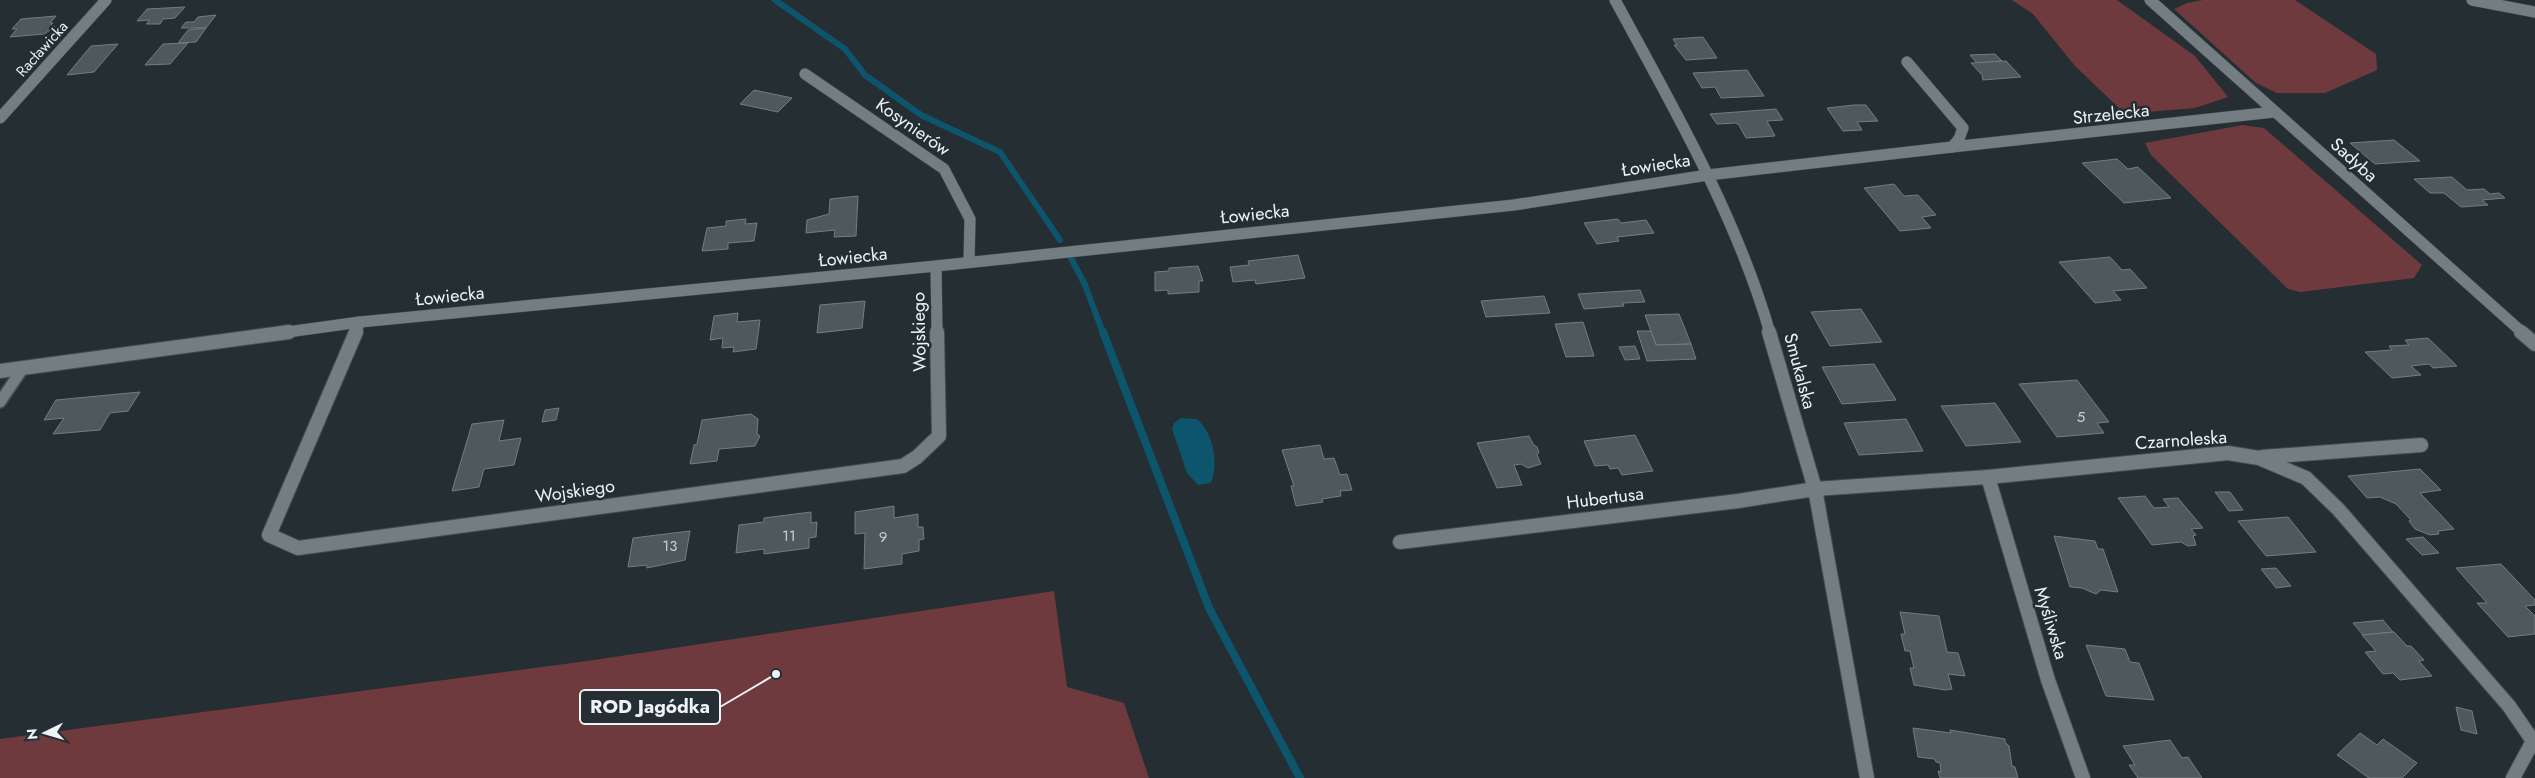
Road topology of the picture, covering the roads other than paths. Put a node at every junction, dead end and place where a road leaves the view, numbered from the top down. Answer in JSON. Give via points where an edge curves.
{"nodes":[{"id":1,"x":106,"y":0,"type":"edge"},
{"id":2,"x":1615,"y":0,"type":"edge"},
{"id":3,"x":2150,"y":0,"type":"edge"},
{"id":4,"x":2472,"y":0,"type":"edge"},
{"id":5,"x":2535,"y":12,"type":"edge"},
{"id":6,"x":1907,"y":62,"type":"dead end"},
{"id":7,"x":805,"y":74,"type":"dead end"},
{"id":8,"x":2274,"y":112,"type":"junction"},
{"id":9,"x":0,"y":118,"type":"edge"},
{"id":10,"x":1952,"y":147,"type":"junction"},
{"id":11,"x":1708,"y":175,"type":"junction"},
{"id":12,"x":968,"y":262,"type":"junction"},
{"id":13,"x":936,"y":266,"type":"junction"},
{"id":14,"x":360,"y":322,"type":"junction"},
{"id":15,"x":2535,"y":344,"type":"edge"},
{"id":16,"x":23,"y":368,"type":"junction"},
{"id":17,"x":0,"y":371,"type":"edge"},
{"id":18,"x":0,"y":402,"type":"edge"},
{"id":19,"x":2421,"y":445,"type":"dead end"},
{"id":20,"x":2259,"y":458,"type":"junction"},
{"id":21,"x":1988,"y":477,"type":"junction"},
{"id":22,"x":1815,"y":488,"type":"junction"},
{"id":23,"x":1400,"y":542,"type":"dead end"},
{"id":24,"x":1867,"y":778,"type":"edge"},
{"id":25,"x":2083,"y":778,"type":"edge"},
{"id":26,"x":2512,"y":778,"type":"edge"}],
"edges":[{"from":1,"to":9,"type":"street","name":"Racławicka"},
{"from":2,"to":11,"type":"street","name":"Smukalska"},
{"from":3,"to":8,"type":"street","name":"Sadyba"},
{"from":4,"to":5,"type":"street"},
{"from":6,"to":10,"type":"street","via":[[1963,128]]},
{"from":7,"to":12,"type":"street","name":"Kosynierów","via":[[944,169],[970,219]]},
{"from":8,"to":10,"type":"street","name":"Strzelecka"},
{"from":8,"to":15,"type":"street","name":"Sadyba"},
{"from":10,"to":11,"type":"street","name":"Strzelecka"},
{"from":11,"to":12,"type":"street","name":"Łowiecka","via":[[1514,205]]},
{"from":11,"to":22,"type":"street","name":"Smukalska","via":[[1750,271],[1768,323],[1801,449]]},
{"from":12,"to":13,"type":"street","name":"Łowiecka"},
{"from":13,"to":14,"type":"street","name":"Łowiecka"},
{"from":13,"to":14,"type":"street","name":"Wojskiego","via":[[939,436],[918,457],[903,466],[298,548],[269,535]]},
{"from":14,"to":16,"type":"street","name":"Łowiecka"},
{"from":16,"to":17,"type":"street","name":"Łowiecka"},
{"from":16,"to":18,"type":"lane"},
{"from":19,"to":20,"type":"street"},
{"from":20,"to":21,"type":"street","name":"Czarnoleska","via":[[2228,453]]},
{"from":20,"to":26,"type":"street","name":"Czarnoleska","via":[[2306,478],[2338,509],[2509,706],[2533,741]]},
{"from":21,"to":22,"type":"street","name":"Czarnoleska"},
{"from":21,"to":25,"type":"street","name":"Myśliwska","via":[[2048,680]]},
{"from":22,"to":23,"type":"street","name":"Hubertusa"},
{"from":22,"to":24,"type":"street","name":"Smukalska"}]}
